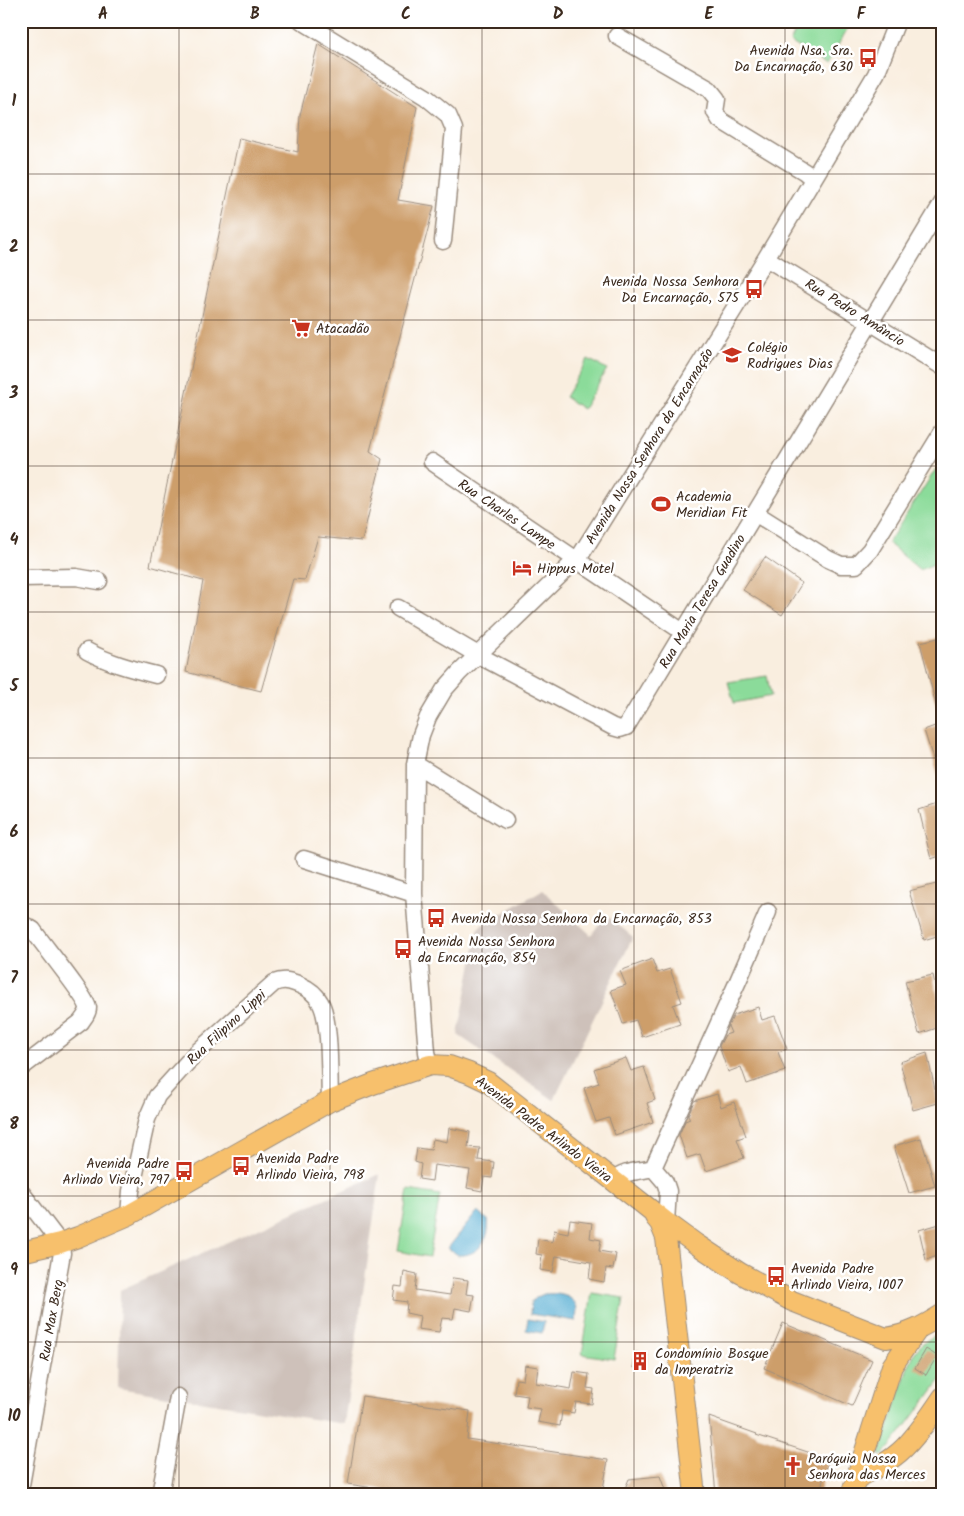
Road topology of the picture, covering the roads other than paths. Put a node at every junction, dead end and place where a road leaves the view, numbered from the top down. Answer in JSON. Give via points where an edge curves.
{"nodes":[{"id":1,"x":302,"y":21,"type":"edge"},
{"id":2,"x":897,"y":21,"type":"edge"},
{"id":3,"x":617,"y":36,"type":"dead end"},
{"id":4,"x":813,"y":179,"type":"junction"},
{"id":5,"x":943,"y":202,"type":"edge"},
{"id":6,"x":443,"y":241,"type":"dead end"},
{"id":7,"x":766,"y":258,"type":"junction"},
{"id":8,"x":870,"y":321,"type":"junction"},
{"id":9,"x":943,"y":367,"type":"edge"},
{"id":10,"x":943,"y":431,"type":"edge"},
{"id":11,"x":432,"y":462,"type":"dead end"},
{"id":12,"x":755,"y":513,"type":"junction"},
{"id":13,"x":577,"y":561,"type":"junction"},
{"id":14,"x":21,"y":578,"type":"edge"},
{"id":15,"x":99,"y":581,"type":"dead end"},
{"id":16,"x":398,"y":608,"type":"dead end"},
{"id":17,"x":683,"y":632,"type":"junction"},
{"id":18,"x":87,"y":651,"type":"dead end"},
{"id":19,"x":478,"y":655,"type":"junction"},
{"id":20,"x":156,"y":675,"type":"dead end"},
{"id":21,"x":414,"y":764,"type":"junction"},
{"id":22,"x":505,"y":820,"type":"dead end"},
{"id":23,"x":304,"y":859,"type":"dead end"},
{"id":24,"x":414,"y":894,"type":"junction"},
{"id":25,"x":768,"y":912,"type":"dead end"},
{"id":26,"x":21,"y":925,"type":"edge"},
{"id":27,"x":430,"y":1065,"type":"junction"},
{"id":28,"x":21,"y":1068,"type":"edge"},
{"id":29,"x":330,"y":1101,"type":"junction"},
{"id":30,"x":653,"y":1168,"type":"junction"},
{"id":31,"x":613,"y":1181,"type":"junction"},
{"id":32,"x":21,"y":1192,"type":"edge"},
{"id":33,"x":129,"y":1215,"type":"junction"},
{"id":34,"x":666,"y":1230,"type":"junction"},
{"id":35,"x":60,"y":1243,"type":"junction"},
{"id":36,"x":21,"y":1252,"type":"edge"},
{"id":37,"x":943,"y":1314,"type":"edge"},
{"id":38,"x":919,"y":1329,"type":"junction"},
{"id":39,"x":886,"y":1338,"type":"junction"},
{"id":40,"x":892,"y":1366,"type":"junction"},
{"id":41,"x":178,"y":1396,"type":"dead end"},
{"id":42,"x":943,"y":1397,"type":"edge"},
{"id":43,"x":21,"y":1485,"type":"edge"},
{"id":44,"x":854,"y":1486,"type":"edge"},
{"id":45,"x":160,"y":1495,"type":"edge"},
{"id":46,"x":695,"y":1495,"type":"edge"}],
"edges":[{"from":1,"to":6,"type":"street","via":[[426,97],[448,115],[454,129]]},
{"from":2,"to":4,"type":"street","name":"Avenida Nossa Senhora da Encarnação","via":[[876,74]]},
{"from":3,"to":4,"type":"street","via":[[709,89],[716,99],[715,112],[720,120]]},
{"from":4,"to":7,"type":"street","name":"Avenida Nossa Senhora da Encarnação"},
{"from":5,"to":8,"type":"street","name":"Rua Maria Teresa Guadino"},
{"from":7,"to":8,"type":"street","name":"Rua Pedro Amâncio"},
{"from":7,"to":13,"type":"street","name":"Avenida Nossa Senhora da Encarnação"},
{"from":8,"to":9,"type":"street","name":"Rua Pedro Amâncio"},
{"from":8,"to":12,"type":"street","name":"Rua Maria Teresa Guadino"},
{"from":10,"to":12,"type":"street","via":[[870,550],[856,565],[842,566],[828,560]]},
{"from":11,"to":13,"type":"street","name":"Rua Charles Lampe"},
{"from":12,"to":17,"type":"street","name":"Rua Maria Teresa Guadino"},
{"from":13,"to":17,"type":"street","name":"Rua Charles Lampe"},
{"from":13,"to":19,"type":"street","name":"Avenida Nossa Senhora da Encarnação"},
{"from":14,"to":15,"type":"street","via":[[76,577]]},
{"from":16,"to":19,"type":"street","name":"Rua Maria Teresa Guadino"},
{"from":17,"to":19,"type":"street","name":"Rua Maria Teresa Guadino","via":[[623,729],[613,727]]},
{"from":18,"to":20,"type":"street","via":[[98,658]]},
{"from":19,"to":21,"type":"street","name":"Avenida Nossa Senhora da Encarnação","via":[[444,690],[428,717]]},
{"from":21,"to":22,"type":"street"},
{"from":21,"to":24,"type":"street","name":"Avenida Nossa Senhora da Encarnação"},
{"from":23,"to":24,"type":"street"},
{"from":24,"to":27,"type":"street","name":"Avenida Nossa Senhora da Encarnação"},
{"from":25,"to":30,"type":"street"},
{"from":26,"to":28,"type":"street","via":[[33,930],[82,996],[88,1009],[81,1022]]},
{"from":27,"to":29,"type":"main road","name":"Avenida Padre Arlindo Vieira"},
{"from":27,"to":31,"type":"main road","name":"Avenida Padre Arlindo Vieira","via":[[449,1066],[488,1082]]},
{"from":29,"to":33,"type":"main road","name":"Avenida Padre Arlindo Vieira"},
{"from":29,"to":33,"type":"street","name":"Rua Filipino Lippi","via":[[326,1017],[320,1001],[306,988],[290,981],[274,983],[195,1054],[157,1096],[147,1119]]},
{"from":30,"to":31,"type":"street","via":[[625,1173]]},
{"from":30,"to":34,"type":"street","via":[[665,1182],[668,1192]]},
{"from":31,"to":34,"type":"main road","name":"Avenida Padre Arlindo Vieira","via":[[646,1206]]},
{"from":32,"to":35,"type":"street"},
{"from":33,"to":35,"type":"main road","name":"Avenida Padre Arlindo Vieira"},
{"from":34,"to":39,"type":"main road","via":[[696,1244],[792,1301]]},
{"from":34,"to":46,"type":"main road"},
{"from":35,"to":36,"type":"main road","name":"Avenida Padre Arlindo Vieira"},
{"from":35,"to":43,"type":"street","name":"Rua Max Berg","via":[[61,1261]]},
{"from":37,"to":38,"type":"main road"},
{"from":38,"to":39,"type":"main road"},
{"from":38,"to":40,"type":"main road"},
{"from":39,"to":40,"type":"main road"},
{"from":40,"to":44,"type":"main road"},
{"from":41,"to":45,"type":"street"},
{"from":42,"to":44,"type":"main road","via":[[903,1449]]}]}
